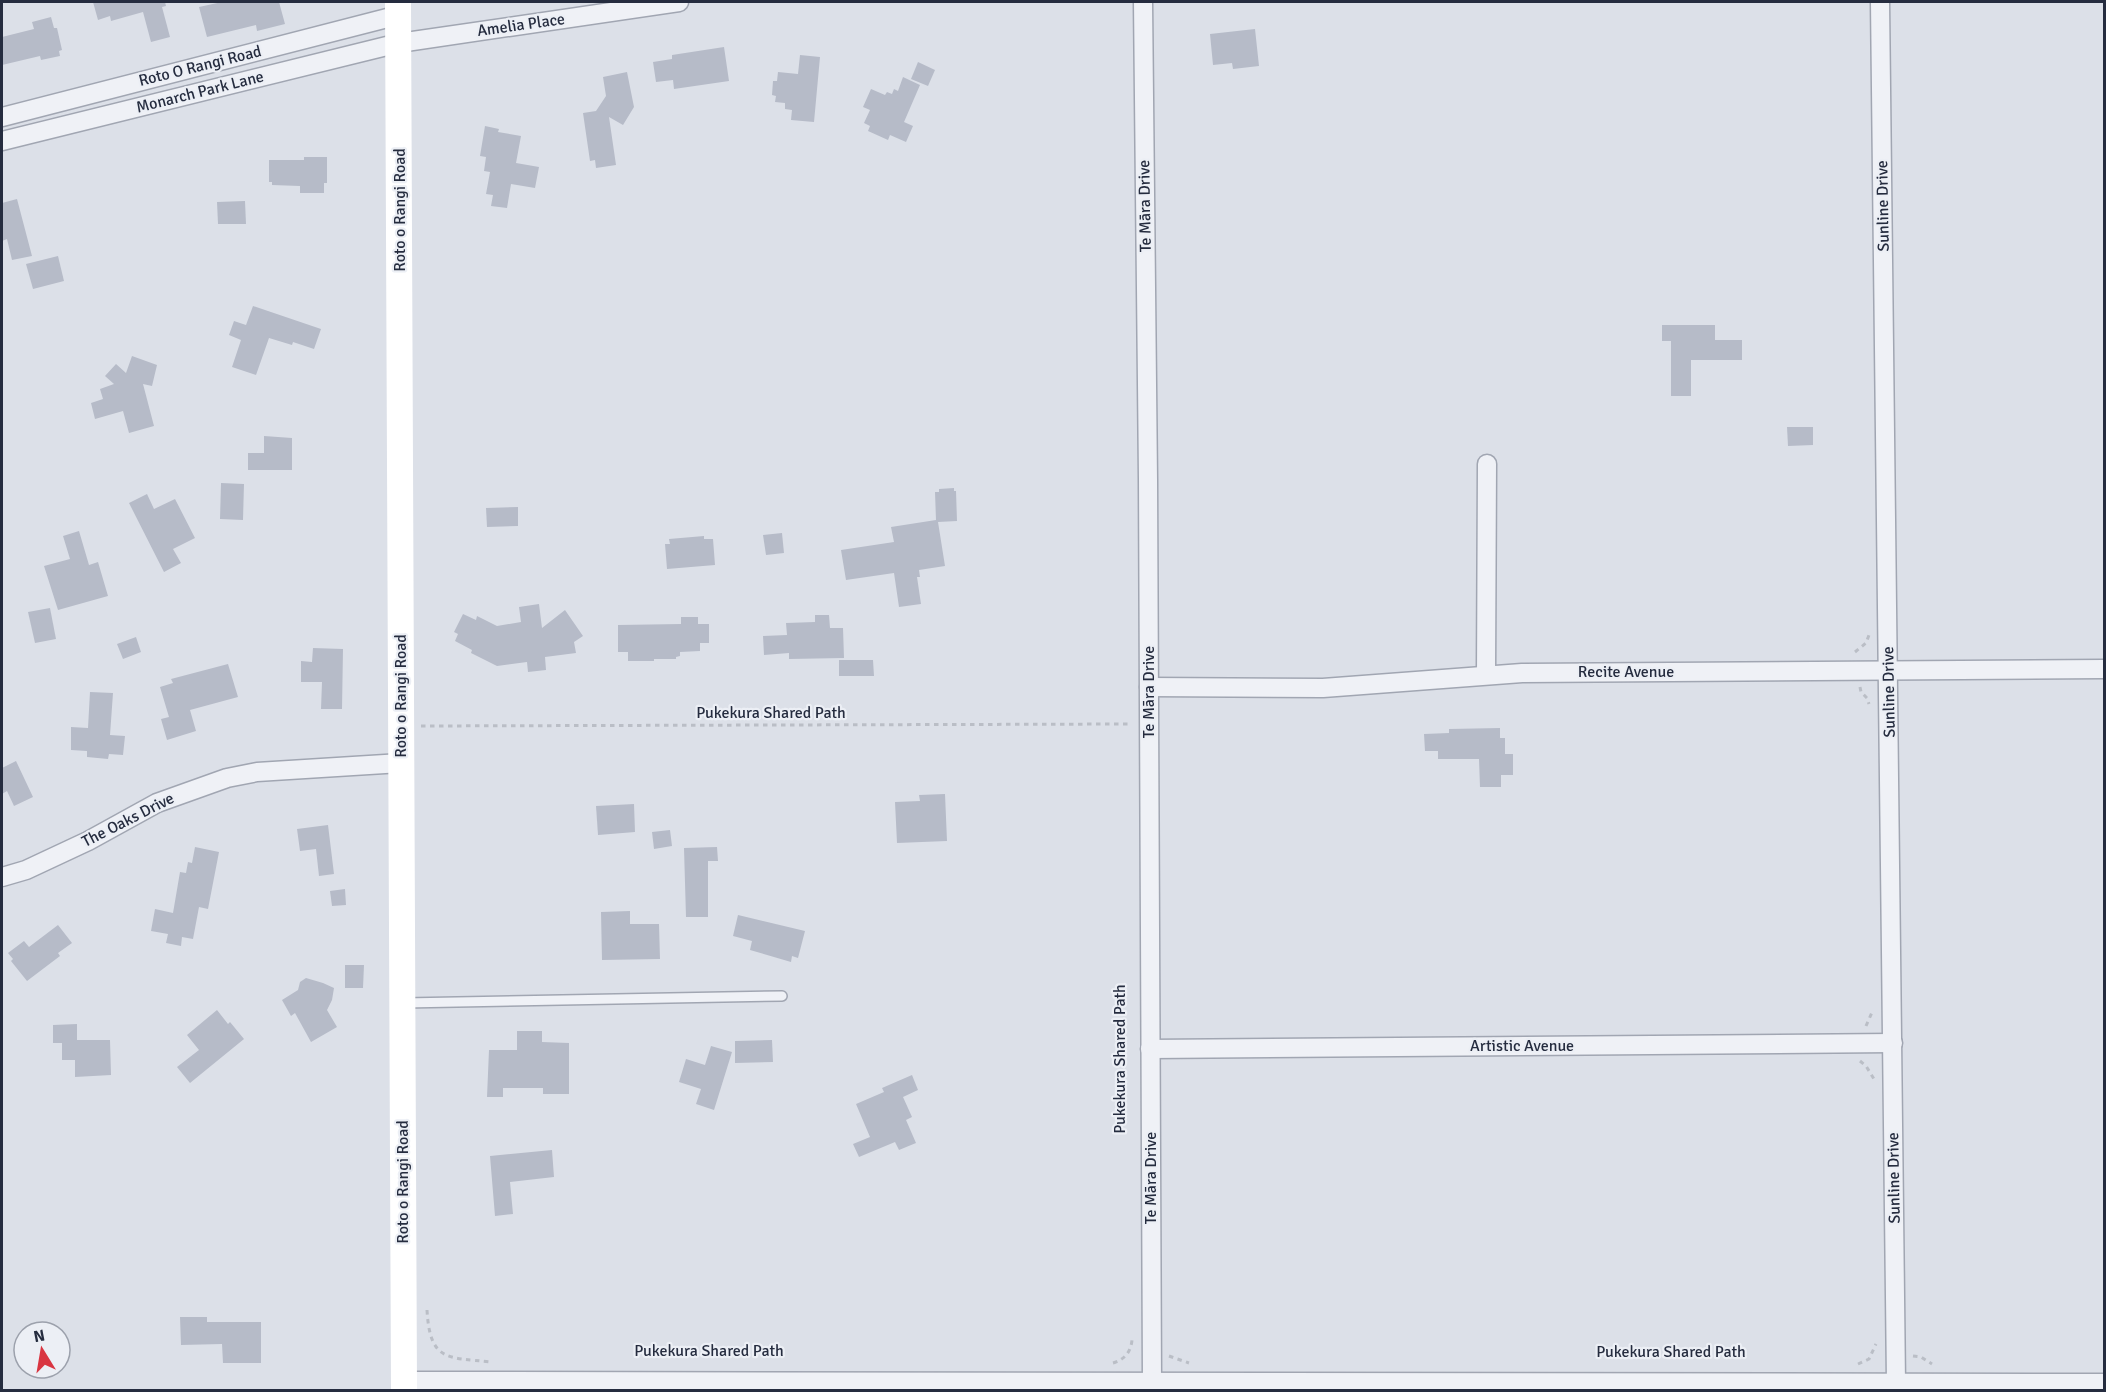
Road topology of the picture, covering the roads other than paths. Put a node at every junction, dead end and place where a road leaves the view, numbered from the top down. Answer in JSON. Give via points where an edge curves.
{"nodes":[{"id":1,"x":679,"y":2,"type":"edge"},
{"id":2,"x":1143,"y":2,"type":"edge"},
{"id":3,"x":1880,"y":2,"type":"edge"},
{"id":4,"x":399,"y":8,"type":"edge"},
{"id":5,"x":399,"y":43,"type":"junction"},
{"id":6,"x":2,"y":117,"type":"edge"},
{"id":7,"x":2,"y":141,"type":"edge"},
{"id":8,"x":1487,"y":464,"type":"dead end"},
{"id":9,"x":2104,"y":669,"type":"edge"},
{"id":10,"x":1889,"y":670,"type":"junction"},
{"id":11,"x":1486,"y":675,"type":"junction"},
{"id":12,"x":1149,"y":687,"type":"junction"},
{"id":13,"x":401,"y":763,"type":"junction"},
{"id":14,"x":2,"y":877,"type":"edge"},
{"id":15,"x":782,"y":996,"type":"dead end"},
{"id":16,"x":402,"y":1003,"type":"junction"},
{"id":17,"x":1893,"y":1043,"type":"junction"},
{"id":18,"x":1150,"y":1049,"type":"junction"},
{"id":19,"x":1152,"y":1382,"type":"junction"},
{"id":20,"x":1896,"y":1383,"type":"junction"},
{"id":21,"x":2104,"y":1383,"type":"edge"},
{"id":22,"x":404,"y":1386,"type":"edge"}],
"edges":[{"from":1,"to":5,"type":"street","name":"Amelia Place"},
{"from":2,"to":12,"type":"street","name":"Te Māra Drive"},
{"from":3,"to":10,"type":"street","name":"Sunline Drive"},
{"from":4,"to":5,"type":"street","name":"Roto o Rangi Road"},
{"from":4,"to":6,"type":"street","name":"Roto O Rangi Road"},
{"from":5,"to":7,"type":"street","name":"Monarch Park Lane"},
{"from":5,"to":13,"type":"street","name":"Roto o Rangi Road"},
{"from":8,"to":11,"type":"street"},
{"from":9,"to":10,"type":"street","name":"Recite Avenue"},
{"from":10,"to":11,"type":"street","name":"Recite Avenue"},
{"from":10,"to":17,"type":"street","name":"Sunline Drive"},
{"from":11,"to":12,"type":"street","name":"Recite Avenue","via":[[1323,688]]},
{"from":12,"to":18,"type":"street","name":"Te Māra Drive"},
{"from":13,"to":14,"type":"street","name":"The Oaks Drive","via":[[257,772],[227,778],[171,797],[27,870]]},
{"from":13,"to":16,"type":"street","name":"Roto o Rangi Road"},
{"from":15,"to":16,"type":"lane"},
{"from":16,"to":22,"type":"street","name":"Roto o Rangi Road"},
{"from":17,"to":18,"type":"street","name":"Artistic Avenue"},
{"from":17,"to":20,"type":"street","name":"Sunline Drive"},
{"from":18,"to":19,"type":"street","name":"Te Māra Drive"},
{"from":19,"to":20,"type":"street"},
{"from":19,"to":22,"type":"street"},
{"from":20,"to":21,"type":"street"}]}
